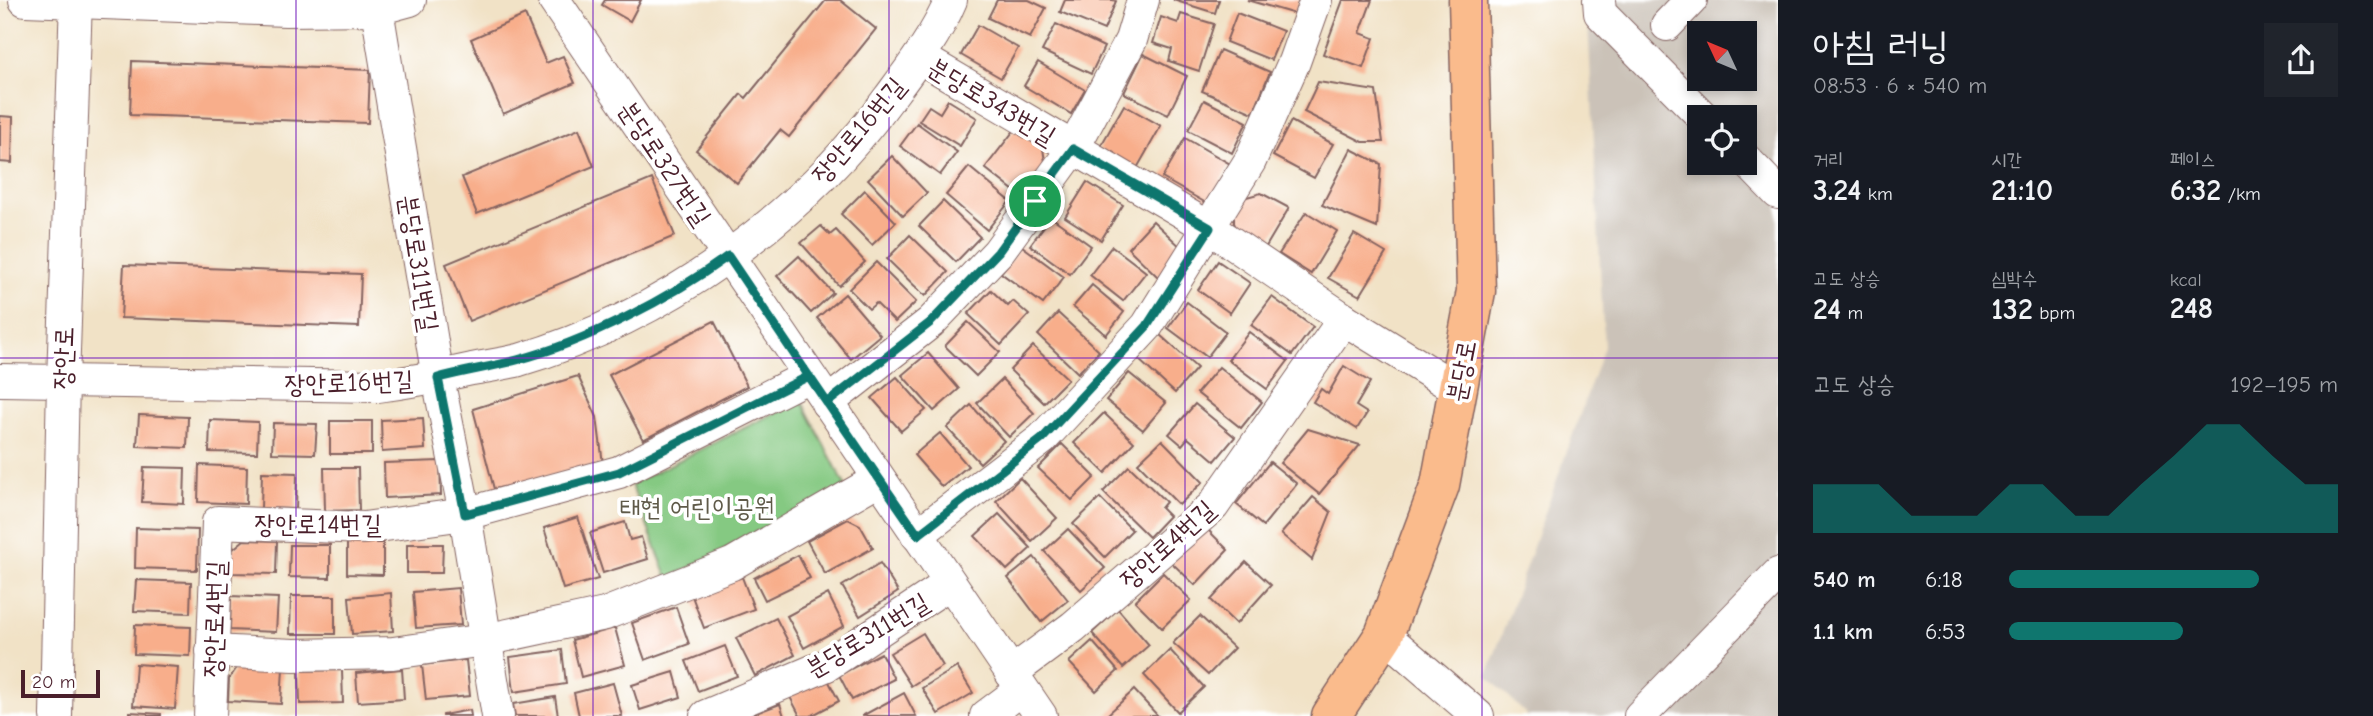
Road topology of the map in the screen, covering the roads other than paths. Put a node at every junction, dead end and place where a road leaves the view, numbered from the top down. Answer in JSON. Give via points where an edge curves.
{"nodes":[{"id":1,"x":25,"y":0,"type":"edge"},
{"id":2,"x":410,"y":0,"type":"edge"},
{"id":3,"x":554,"y":0,"type":"edge"},
{"id":4,"x":951,"y":0,"type":"edge"},
{"id":5,"x":1143,"y":0,"type":"edge"},
{"id":6,"x":1316,"y":0,"type":"edge"},
{"id":7,"x":1468,"y":0,"type":"edge"},
{"id":8,"x":1599,"y":0,"type":"edge"},
{"id":9,"x":1691,"y":0,"type":"edge"},
{"id":10,"x":76,"y":1,"type":"edge"},
{"id":11,"x":377,"y":9,"type":"junction"},
{"id":12,"x":1667,"y":25,"type":"dead end"},
{"id":13,"x":919,"y":57,"type":"junction"},
{"id":14,"x":1691,"y":105,"type":"edge"},
{"id":15,"x":1073,"y":149,"type":"junction"},
{"id":16,"x":1757,"y":171,"type":"edge"},
{"id":17,"x":1778,"y":193,"type":"edge"},
{"id":18,"x":1210,"y":228,"type":"junction"},
{"id":19,"x":728,"y":256,"type":"junction"},
{"id":20,"x":1344,"y":319,"type":"junction"},
{"id":21,"x":809,"y":376,"type":"junction"},
{"id":22,"x":438,"y":378,"type":"junction"},
{"id":23,"x":0,"y":380,"type":"edge"},
{"id":24,"x":62,"y":380,"type":"junction"},
{"id":25,"x":1457,"y":389,"type":"junction"},
{"id":26,"x":827,"y":403,"type":"junction"},
{"id":27,"x":879,"y":479,"type":"junction"},
{"id":28,"x":465,"y":514,"type":"junction"},
{"id":29,"x":218,"y":523,"type":"joint"},
{"id":30,"x":918,"y":535,"type":"junction"},
{"id":31,"x":1778,"y":574,"type":"edge"},
{"id":32,"x":950,"y":583,"type":"junction"},
{"id":33,"x":1384,"y":635,"type":"junction"},
{"id":34,"x":485,"y":640,"type":"junction"},
{"id":35,"x":212,"y":651,"type":"junction"},
{"id":36,"x":1017,"y":681,"type":"junction"},
{"id":37,"x":56,"y":716,"type":"edge"},
{"id":38,"x":210,"y":716,"type":"edge"},
{"id":39,"x":498,"y":716,"type":"edge"},
{"id":40,"x":706,"y":716,"type":"edge"},
{"id":41,"x":986,"y":716,"type":"edge"},
{"id":42,"x":1041,"y":716,"type":"edge"},
{"id":43,"x":1331,"y":716,"type":"edge"},
{"id":44,"x":1478,"y":716,"type":"edge"},
{"id":45,"x":1640,"y":716,"type":"edge"}],
"edges":[{"from":1,"to":10,"type":"street"},
{"from":2,"to":11,"type":"street"},
{"from":3,"to":19,"type":"street","name":"분당로327번길"},
{"from":4,"to":13,"type":"street","name":"장안로16번길"},
{"from":5,"to":15,"type":"street","via":[[1130,40]]},
{"from":6,"to":18,"type":"street","via":[[1250,161]]},
{"from":7,"to":25,"type":"main road","name":"분당로","via":[[1476,291]]},
{"from":8,"to":14,"type":"street","via":[[1600,13]]},
{"from":9,"to":12,"type":"street"},
{"from":10,"to":11,"type":"street"},
{"from":10,"to":24,"type":"street","name":"장안로"},
{"from":11,"to":22,"type":"street","name":"분당로311번길"},
{"from":13,"to":15,"type":"street","name":"분당로343번길"},
{"from":13,"to":19,"type":"street","name":"장안로16번길","via":[[837,162]]},
{"from":15,"to":18,"type":"street","name":"분당로343번길"},
{"from":15,"to":26,"type":"street","via":[[998,252],[931,322]]},
{"from":16,"to":17,"type":"street"},
{"from":18,"to":20,"type":"street","name":"분당로343번길"},
{"from":18,"to":30,"type":"street","via":[[1147,326],[1042,439]]},
{"from":19,"to":21,"type":"street","name":"분당로327번길"},
{"from":19,"to":22,"type":"street","name":"장안로16번길","via":[[704,274],[580,337],[516,361]]},
{"from":20,"to":25,"type":"street","name":"분당로343번길"},
{"from":20,"to":36,"type":"street","name":"장안로4번길","via":[[1213,506]]},
{"from":21,"to":26,"type":"street","name":"분당로327번길"},
{"from":21,"to":28,"type":"street","name":"장안로14번길","via":[[619,472]]},
{"from":22,"to":24,"type":"street","name":"장안로16번길","via":[[378,386]]},
{"from":22,"to":28,"type":"street","name":"분당로311번길"},
{"from":23,"to":24,"type":"street","name":"장안로16번길"},
{"from":24,"to":37,"type":"street","name":"장안로"},
{"from":25,"to":33,"type":"main road","name":"분당로","via":[[1440,485]]},
{"from":26,"to":27,"type":"street","name":"분당로327번길"},
{"from":27,"to":30,"type":"street","name":"분당로327번길"},
{"from":27,"to":34,"type":"street","via":[[732,564],[606,614]]},
{"from":28,"to":29,"type":"street","name":"장안로14번길","via":[[364,528]]},
{"from":28,"to":34,"type":"street","name":"분당로311번길"},
{"from":29,"to":35,"type":"street","name":"장안로4번길"},
{"from":30,"to":32,"type":"street","name":"분당로327번길"},
{"from":31,"to":45,"type":"street"},
{"from":32,"to":36,"type":"street","name":"분당로327번길"},
{"from":32,"to":40,"type":"street","name":"분당로311번길","via":[[827,664]]},
{"from":33,"to":43,"type":"main road","name":"분당로"},
{"from":33,"to":44,"type":"street"},
{"from":34,"to":35,"type":"street","via":[[393,653]]},
{"from":34,"to":39,"type":"street","name":"분당로311번길"},
{"from":35,"to":38,"type":"street","name":"장안로4번길"},
{"from":36,"to":41,"type":"street","name":"장안로4번길"},
{"from":36,"to":42,"type":"street","name":"분당로327번길"}]}
